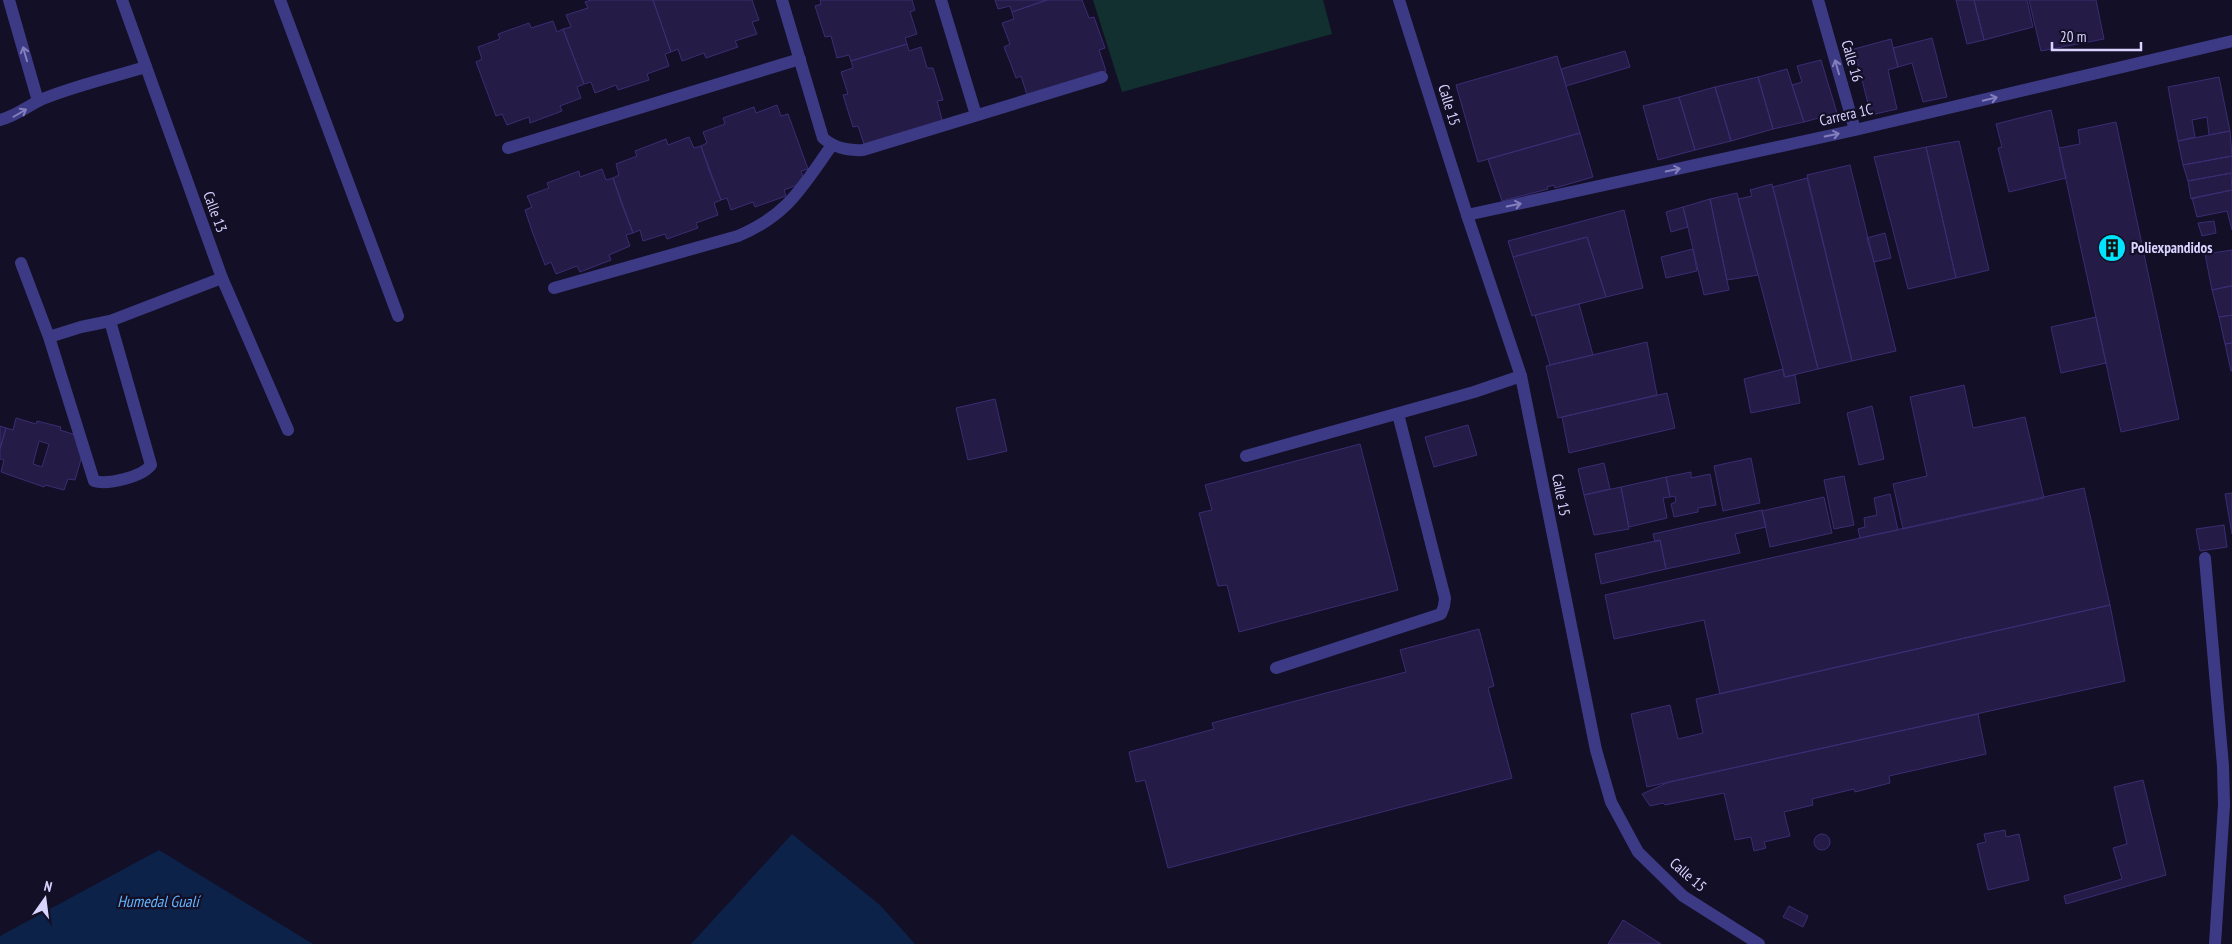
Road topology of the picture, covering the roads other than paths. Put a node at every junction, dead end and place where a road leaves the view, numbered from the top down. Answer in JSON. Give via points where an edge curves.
{"nodes":[{"id":1,"x":9,"y":0,"type":"edge"},
{"id":2,"x":122,"y":0,"type":"edge"},
{"id":3,"x":280,"y":0,"type":"edge"},
{"id":4,"x":782,"y":0,"type":"edge"},
{"id":5,"x":941,"y":0,"type":"edge"},
{"id":6,"x":1399,"y":0,"type":"edge"},
{"id":7,"x":1818,"y":0,"type":"edge"},
{"id":8,"x":2232,"y":42,"type":"edge"},
{"id":9,"x":800,"y":60,"type":"junction"},
{"id":10,"x":146,"y":67,"type":"junction"},
{"id":11,"x":1102,"y":77,"type":"dead end"},
{"id":12,"x":38,"y":101,"type":"junction"},
{"id":13,"x":976,"y":115,"type":"junction"},
{"id":14,"x":0,"y":120,"type":"edge"},
{"id":15,"x":1855,"y":130,"type":"junction"},
{"id":16,"x":832,"y":145,"type":"junction"},
{"id":17,"x":508,"y":148,"type":"dead end"},
{"id":18,"x":1467,"y":215,"type":"junction"},
{"id":19,"x":21,"y":263,"type":"dead end"},
{"id":20,"x":222,"y":278,"type":"junction"},
{"id":21,"x":554,"y":288,"type":"dead end"},
{"id":22,"x":398,"y":316,"type":"dead end"},
{"id":23,"x":110,"y":321,"type":"junction"},
{"id":24,"x":49,"y":337,"type":"junction"},
{"id":25,"x":1521,"y":376,"type":"junction"},
{"id":26,"x":1398,"y":414,"type":"junction"},
{"id":27,"x":288,"y":430,"type":"dead end"},
{"id":28,"x":1246,"y":456,"type":"dead end"},
{"id":29,"x":2205,"y":558,"type":"dead end"},
{"id":30,"x":1276,"y":668,"type":"dead end"},
{"id":31,"x":1759,"y":944,"type":"edge"},
{"id":32,"x":2215,"y":944,"type":"edge"}],
"edges":[{"from":12,"to":1,"type":"street","one_way":true},
{"from":2,"to":10,"type":"street","name":"Calle 13"},
{"from":3,"to":22,"type":"street"},
{"from":4,"to":9,"type":"street"},
{"from":5,"to":13,"type":"street"},
{"from":6,"to":18,"type":"street","name":"Calle 15"},
{"from":15,"to":7,"type":"street","name":"Calle 16","one_way":true},
{"from":15,"to":8,"type":"street","name":"Carrera 1C","one_way":true},
{"from":9,"to":16,"type":"street","via":[[823,138]]},
{"from":9,"to":17,"type":"street"},
{"from":10,"to":12,"type":"street"},
{"from":10,"to":20,"type":"street","name":"Calle 13"},
{"from":11,"to":13,"type":"street"},
{"from":14,"to":12,"type":"street","one_way":true,"via":[[15,116]]},
{"from":13,"to":16,"type":"street","via":[[863,150]]},
{"from":18,"to":15,"type":"street","name":"Carrera 1C","one_way":true},
{"from":16,"to":21,"type":"street","via":[[787,206],[757,228]]},
{"from":18,"to":25,"type":"street","name":"Calle 15"},
{"from":19,"to":24,"type":"street"},
{"from":20,"to":23,"type":"street"},
{"from":20,"to":27,"type":"street","name":"Calle 13"},
{"from":23,"to":24,"type":"street"},
{"from":23,"to":24,"type":"street","via":[[151,465],[146,471],[110,482],[94,481]]},
{"from":25,"to":26,"type":"street"},
{"from":25,"to":31,"type":"street","name":"Calle 15","via":[[1596,750],[1611,802],[1638,852],[1683,896]]},
{"from":26,"to":28,"type":"street"},
{"from":26,"to":30,"type":"street","via":[[1445,598],[1444,606],[1440,614]]},
{"from":29,"to":32,"type":"street","via":[[2223,766],[2224,806]]}]}
